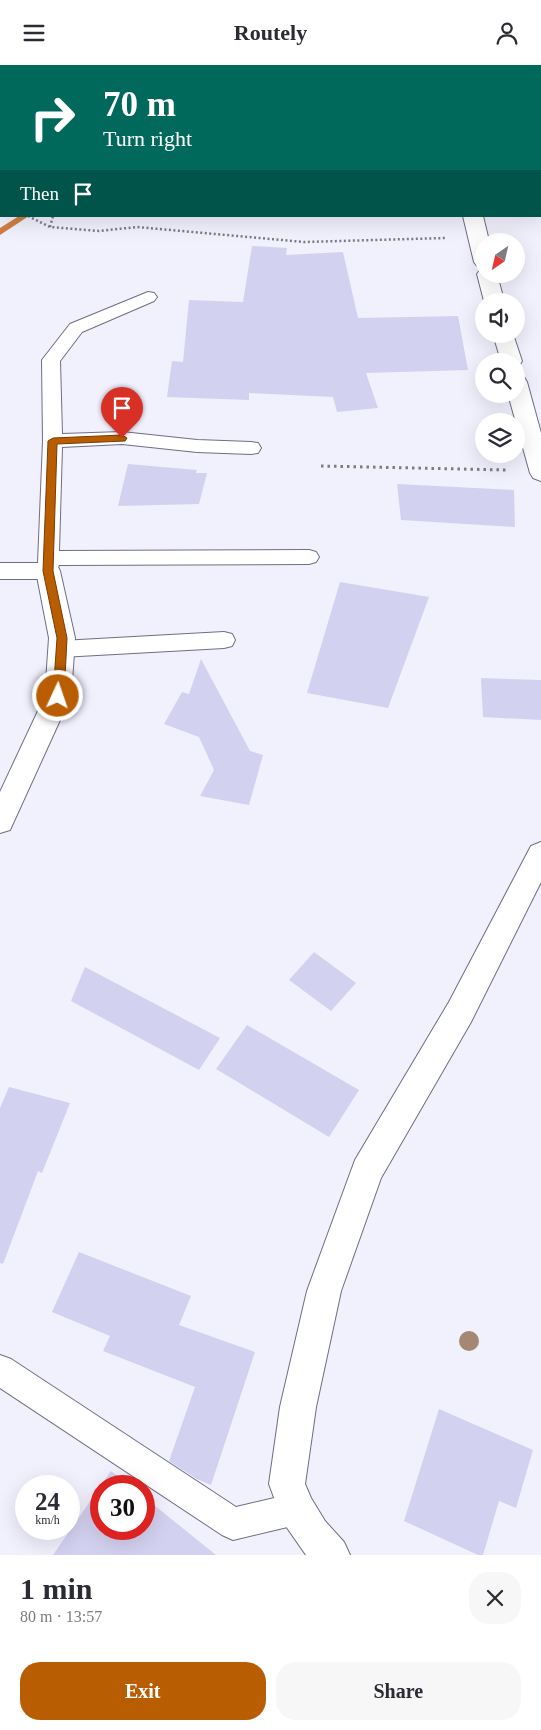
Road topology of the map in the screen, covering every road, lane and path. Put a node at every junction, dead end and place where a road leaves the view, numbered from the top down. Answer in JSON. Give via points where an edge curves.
{"nodes":[{"id":1,"x":30,"y":217,"type":"edge"},
{"id":2,"x":53,"y":217,"type":"edge"},
{"id":3,"x":472,"y":217,"type":"edge"},
{"id":4,"x":50,"y":227,"type":"junction"},
{"id":5,"x":476,"y":233,"type":"edge"},
{"id":6,"x":475,"y":237,"type":"edge"},
{"id":7,"x":148,"y":297,"type":"dead end"},
{"id":8,"x":522,"y":403,"type":"edge"},
{"id":9,"x":53,"y":441,"type":"junction"},
{"id":10,"x":251,"y":448,"type":"dead end"},
{"id":11,"x":321,"y":466,"type":"dead end"},
{"id":12,"x":541,"y":472,"type":"edge"},
{"id":13,"x":309,"y":557,"type":"dead end"},
{"id":14,"x":48,"y":565,"type":"junction"},
{"id":15,"x":0,"y":571,"type":"edge"},
{"id":16,"x":224,"y":640,"type":"dead end"},
{"id":17,"x":61,"y":649,"type":"junction"},
{"id":18,"x":0,"y":822,"type":"edge"},
{"id":19,"x":541,"y":854,"type":"edge"},
{"id":20,"x":0,"y":1371,"type":"edge"},
{"id":21,"x":296,"y":1509,"type":"junction"},
{"id":22,"x":330,"y":1555,"type":"edge"}],
"edges":[{"from":1,"to":4,"type":"path"},
{"from":2,"to":4,"type":"path"},
{"from":3,"to":5,"type":"street"},
{"from":4,"to":6,"type":"path","via":[[99,231],[137,227],[304,242]]},
{"from":7,"to":9,"type":"lane","via":[[76,328],[51,360]]},
{"from":8,"to":12,"type":"street"},
{"from":9,"to":10,"type":"lane","via":[[122,438]]},
{"from":9,"to":14,"type":"lane"},
{"from":11,"to":12,"type":"path"},
{"from":13,"to":14,"type":"lane"},
{"from":14,"to":15,"type":"lane"},
{"from":14,"to":17,"type":"street","via":[[62,638]]},
{"from":16,"to":17,"type":"lane"},
{"from":17,"to":18,"type":"street","via":[[58,696]]},
{"from":19,"to":21,"type":"street","via":[[460,1012],[368,1171],[324,1291],[298,1407],[287,1484]]},
{"from":20,"to":21,"type":"lane","via":[[233,1524]]},
{"from":21,"to":22,"type":"street"}]}
